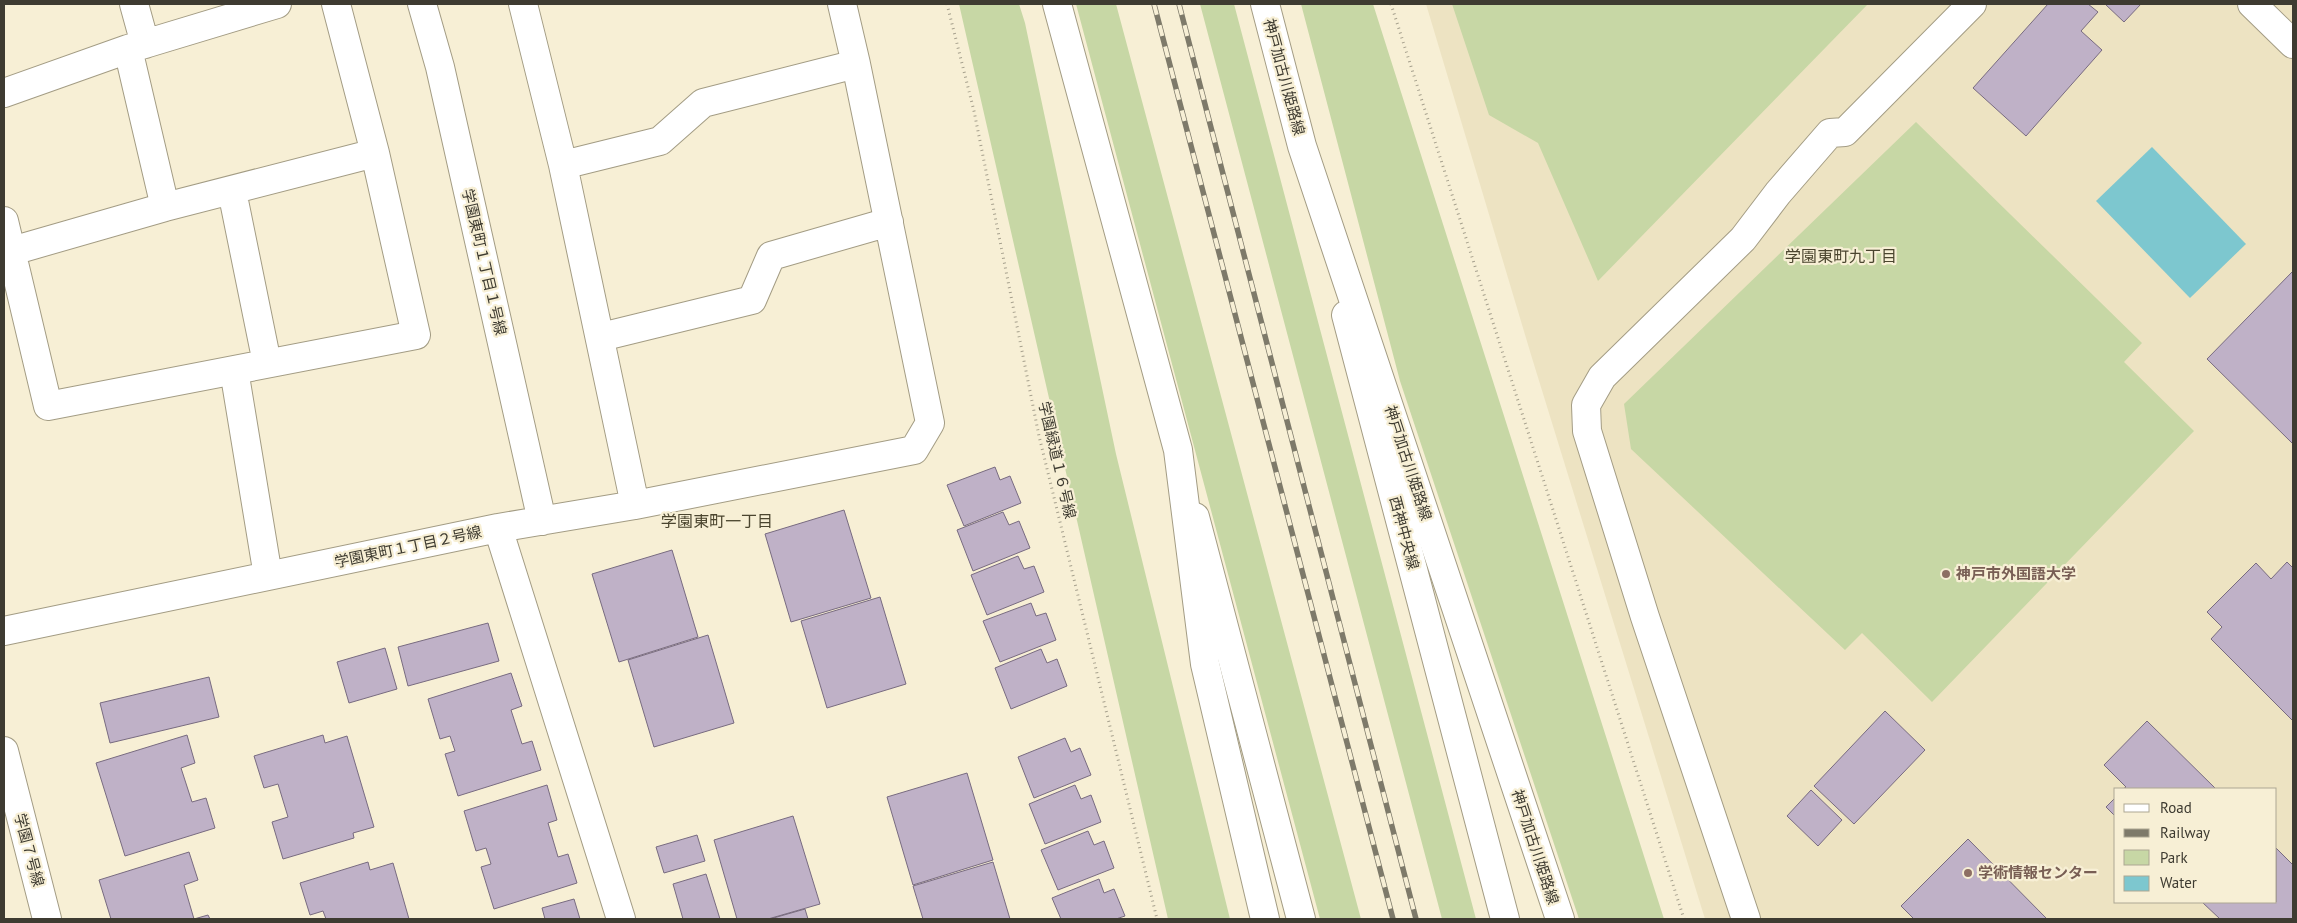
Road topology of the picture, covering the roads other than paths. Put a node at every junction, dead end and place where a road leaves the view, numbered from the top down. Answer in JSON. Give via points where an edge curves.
{"nodes":[{"id":1,"x":134,"y":4,"type":"edge"},
{"id":2,"x":276,"y":4,"type":"edge"},
{"id":3,"x":336,"y":4,"type":"edge"},
{"id":4,"x":422,"y":4,"type":"edge"},
{"id":5,"x":523,"y":4,"type":"edge"},
{"id":6,"x":842,"y":4,"type":"edge"},
{"id":7,"x":1057,"y":4,"type":"edge"},
{"id":8,"x":1265,"y":4,"type":"edge"},
{"id":9,"x":1972,"y":4,"type":"edge"},
{"id":10,"x":2252,"y":4,"type":"edge"},
{"id":11,"x":2293,"y":44,"type":"edge"},
{"id":12,"x":137,"y":46,"type":"junction"},
{"id":13,"x":856,"y":64,"type":"junction"},
{"id":14,"x":4,"y":93,"type":"edge"},
{"id":15,"x":1302,"y":146,"type":"junction"},
{"id":16,"x":375,"y":153,"type":"junction"},
{"id":17,"x":563,"y":165,"type":"junction"},
{"id":18,"x":232,"y":191,"type":"junction"},
{"id":19,"x":165,"y":207,"type":"junction"},
{"id":20,"x":4,"y":220,"type":"edge"},
{"id":21,"x":889,"y":222,"type":"junction"},
{"id":22,"x":12,"y":251,"type":"junction"},
{"id":23,"x":601,"y":337,"type":"junction"},
{"id":24,"x":267,"y":363,"type":"junction"},
{"id":25,"x":234,"y":370,"type":"junction"},
{"id":26,"x":1178,"y":450,"type":"junction"},
{"id":27,"x":635,"y":505,"type":"junction"},
{"id":28,"x":542,"y":521,"type":"junction"},
{"id":29,"x":498,"y":528,"type":"junction"},
{"id":30,"x":268,"y":576,"type":"junction"},
{"id":31,"x":4,"y":631,"type":"edge"},
{"id":32,"x":4,"y":752,"type":"edge"},
{"id":33,"x":47,"y":919,"type":"edge"},
{"id":34,"x":621,"y":919,"type":"edge"},
{"id":35,"x":1266,"y":919,"type":"edge"},
{"id":36,"x":1301,"y":919,"type":"edge"},
{"id":37,"x":1505,"y":919,"type":"edge"},
{"id":38,"x":1560,"y":919,"type":"edge"},
{"id":39,"x":1746,"y":919,"type":"edge"}],
"edges":[{"from":1,"to":12,"type":"street"},
{"from":2,"to":12,"type":"street"},
{"from":3,"to":16,"type":"street"},
{"from":4,"to":28,"type":"street","name":"学園東町１丁目１号線","via":[[440,67]]},
{"from":5,"to":17,"type":"street"},
{"from":6,"to":13,"type":"street"},
{"from":7,"to":26,"type":"street"},
{"from":8,"to":15,"type":"street","name":"神戸加古川姫路線"},
{"from":9,"to":39,"type":"street","via":[[1845,132],[1830,133],[1743,239],[1602,377],[1586,405],[1587,431]]},
{"from":10,"to":11,"type":"street"},
{"from":12,"to":14,"type":"street"},
{"from":12,"to":19,"type":"street"},
{"from":13,"to":17,"type":"street","via":[[703,103],[660,141]]},
{"from":13,"to":21,"type":"street"},
{"from":15,"to":37,"type":"street","name":"西神中央線"},
{"from":15,"to":38,"type":"street","name":"神戸加古川姫路線"},
{"from":16,"to":18,"type":"street"},
{"from":16,"to":24,"type":"street","via":[[416,336]]},
{"from":17,"to":23,"type":"street"},
{"from":18,"to":19,"type":"street"},
{"from":18,"to":24,"type":"street"},
{"from":19,"to":22,"type":"street"},
{"from":20,"to":22,"type":"street"},
{"from":21,"to":23,"type":"street","via":[[770,256],[752,300]]},
{"from":21,"to":27,"type":"street","via":[[930,423],[914,450]]},
{"from":22,"to":25,"type":"street","via":[[48,406]]},
{"from":23,"to":27,"type":"street"},
{"from":24,"to":25,"type":"street"},
{"from":25,"to":30,"type":"street"},
{"from":26,"to":35,"type":"street","via":[[1205,664]]},
{"from":26,"to":36,"type":"street"},
{"from":27,"to":28,"type":"street"},
{"from":28,"to":29,"type":"street"},
{"from":29,"to":30,"type":"street","name":"学園東町１丁目２号線"},
{"from":29,"to":34,"type":"street","name":"学園東町１丁目２号線"},
{"from":30,"to":31,"type":"street","name":"学園東町１丁目２号線"},
{"from":32,"to":33,"type":"street","name":"学園７号線"}]}
